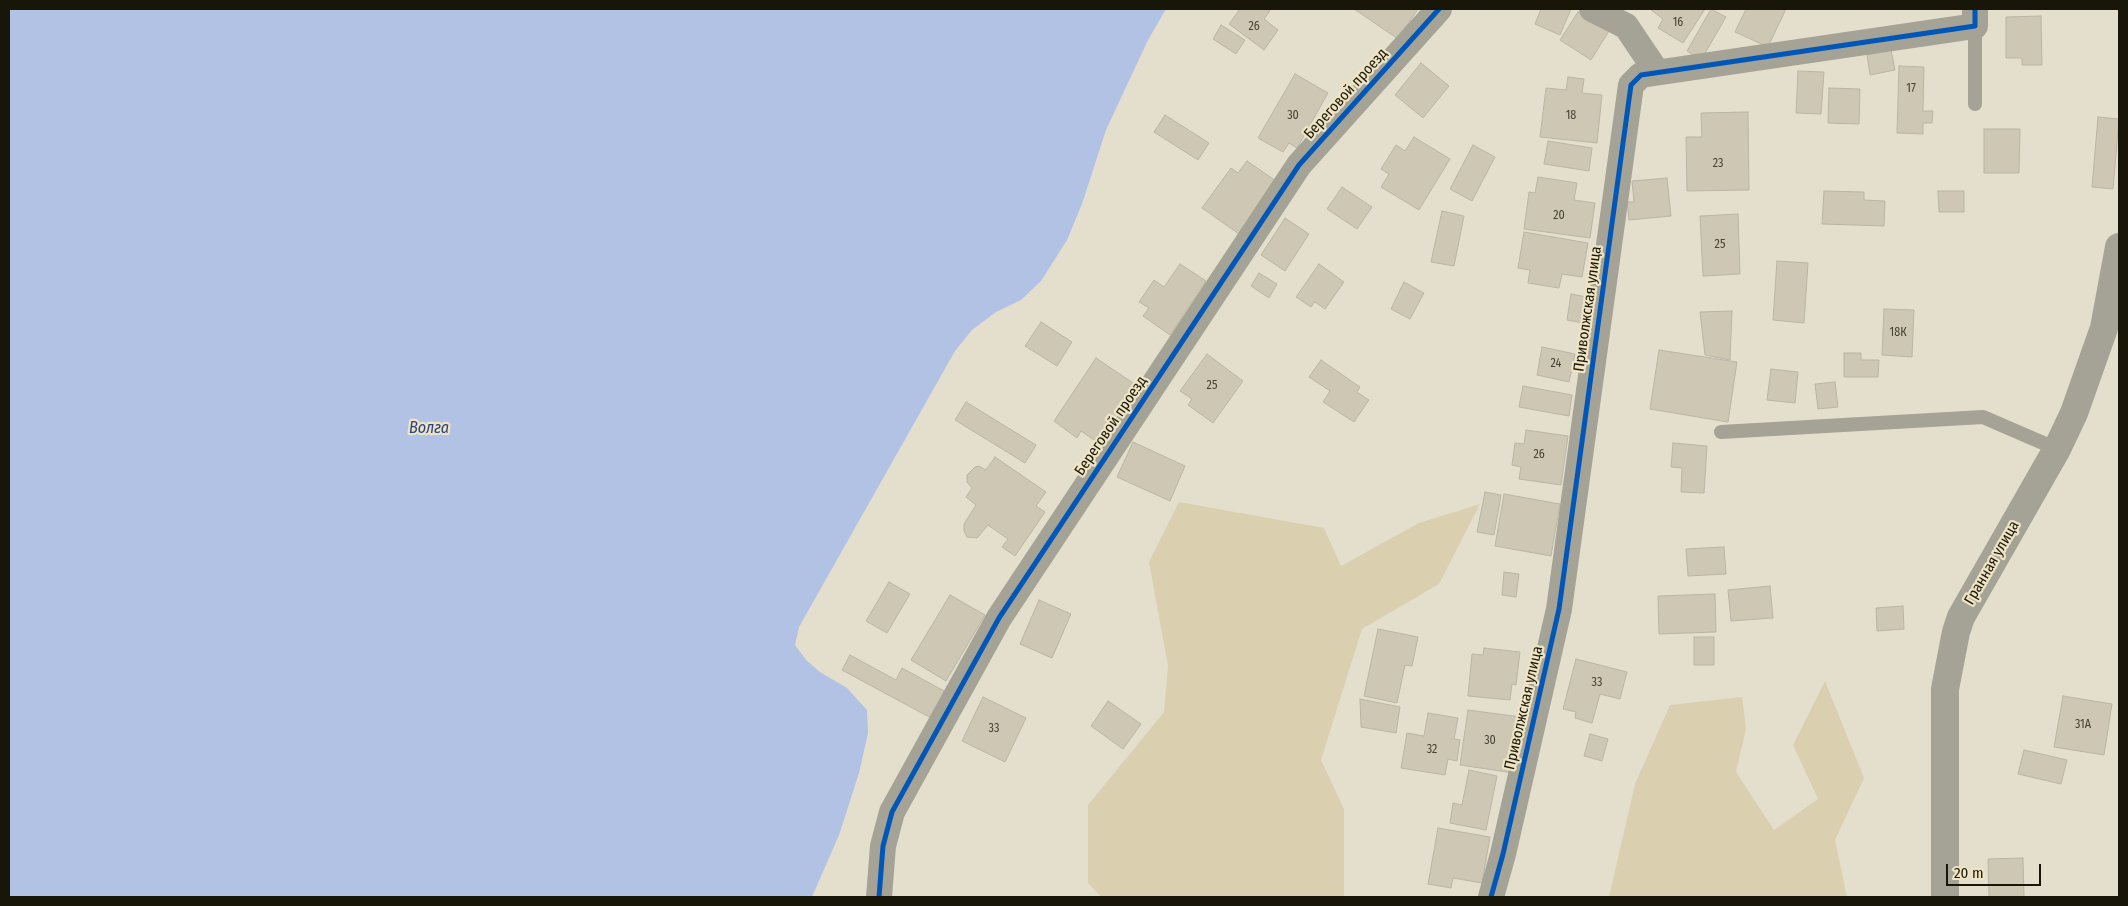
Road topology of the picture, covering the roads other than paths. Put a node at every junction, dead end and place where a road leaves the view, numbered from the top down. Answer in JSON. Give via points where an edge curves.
{"nodes":[{"id":1,"x":1439,"y":9,"type":"edge"},
{"id":2,"x":1592,"y":9,"type":"edge"},
{"id":3,"x":1975,"y":18,"type":"edge"},
{"id":4,"x":1657,"y":72,"type":"junction"},
{"id":5,"x":1975,"y":104,"type":"dead end"},
{"id":6,"x":2119,"y":247,"type":"edge"},
{"id":7,"x":1721,"y":432,"type":"dead end"},
{"id":8,"x":2057,"y":449,"type":"junction"},
{"id":9,"x":879,"y":897,"type":"edge"},
{"id":10,"x":1491,"y":897,"type":"edge"},
{"id":11,"x":1945,"y":897,"type":"edge"}],
"edges":[{"from":1,"to":9,"type":"street","name":"Береговой проезд","via":[[1300,165],[999,618],[892,812],[883,846]]},
{"from":2,"to":4,"type":"street","via":[[1626,26]]},
{"from":3,"to":4,"type":"street","name":"Приволжская улица"},
{"from":3,"to":5,"type":"lane"},
{"from":4,"to":10,"type":"street","name":"Приволжская улица","via":[[1641,75],[1631,85],[1559,609]]},
{"from":6,"to":8,"type":"street","name":"Гранная улица","via":[[2104,328],[2074,413]]},
{"from":7,"to":8,"type":"lane","via":[[1982,417]]},
{"from":8,"to":11,"type":"street","name":"Гранная улица","via":[[1961,617],[1956,632],[1945,689]]}]}
